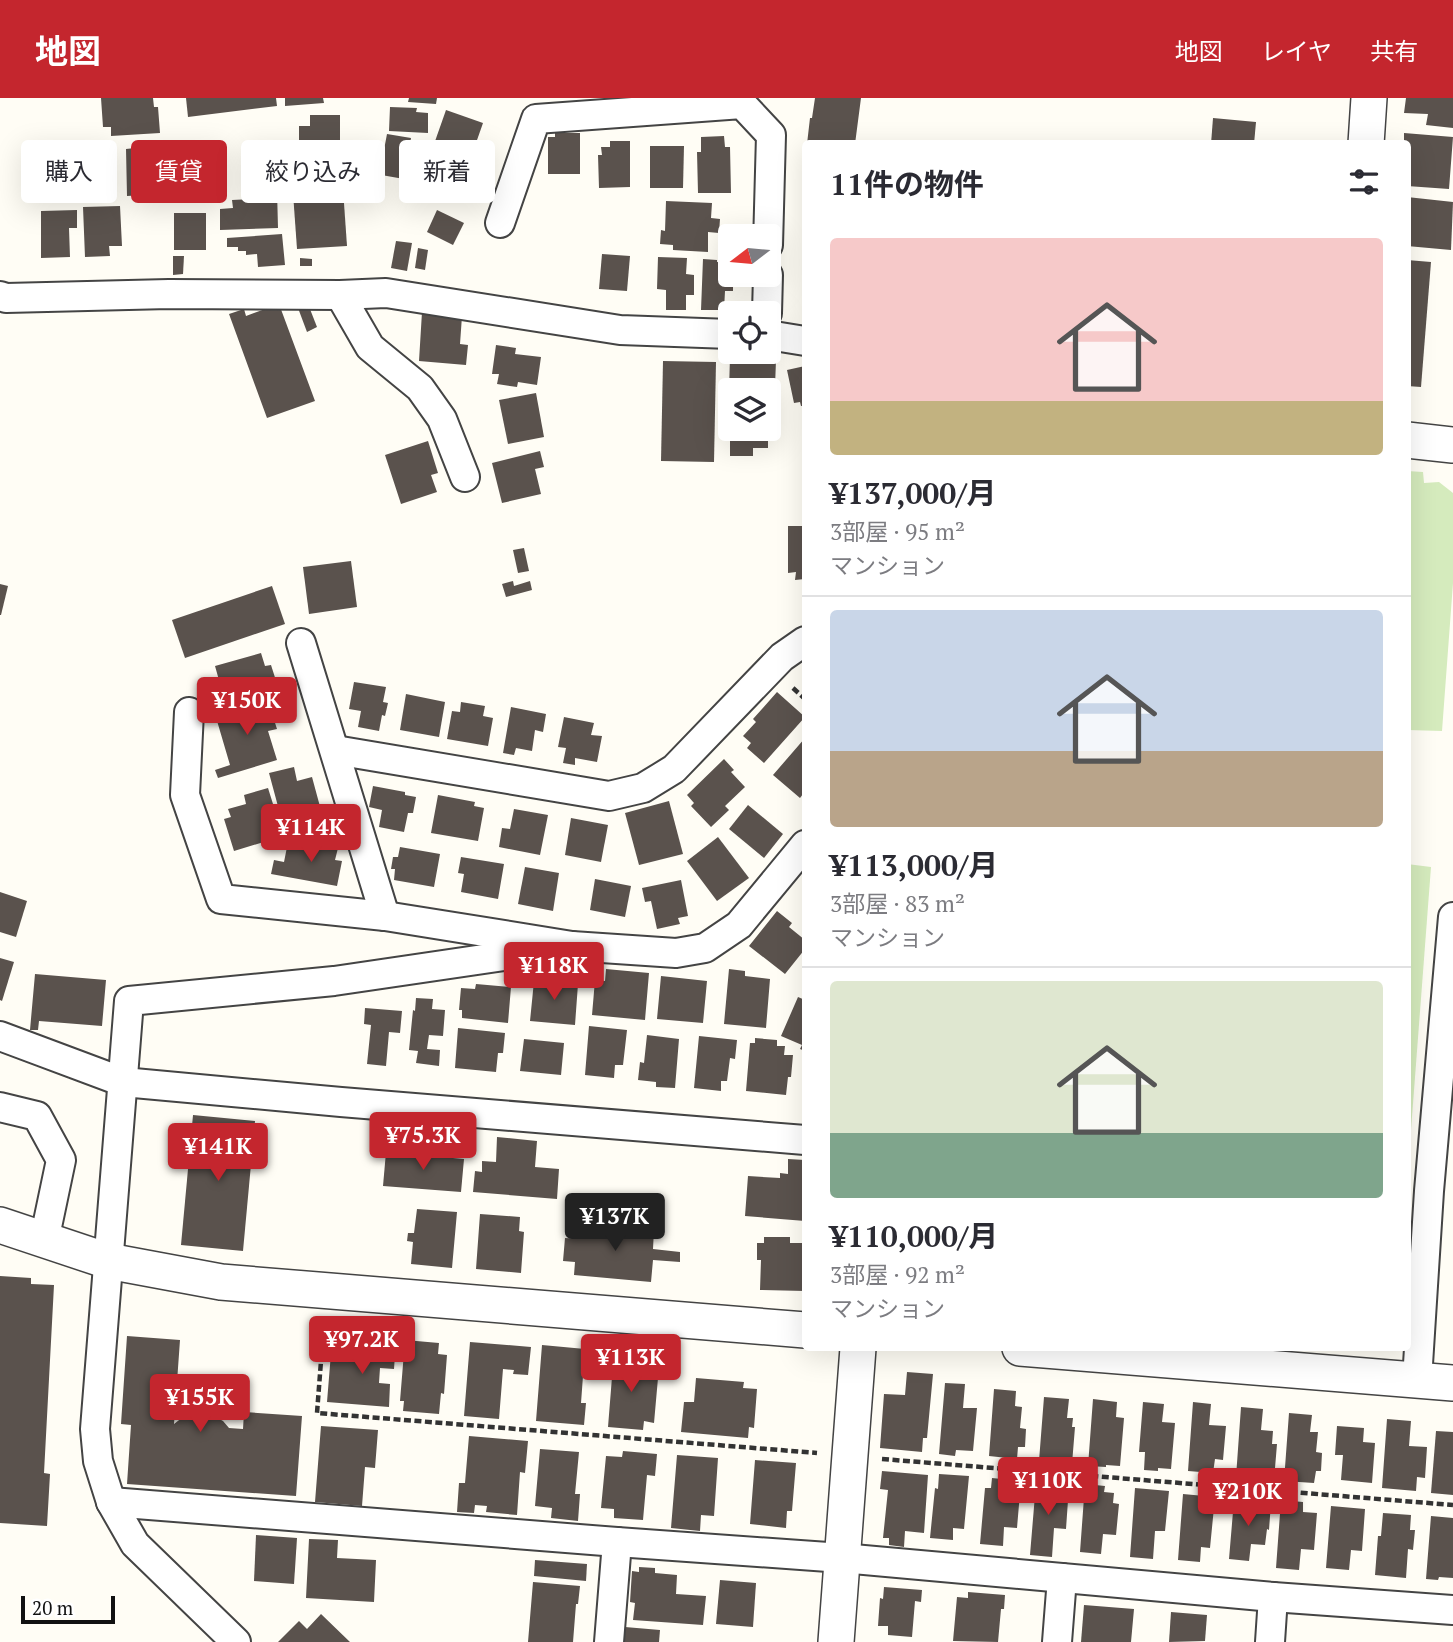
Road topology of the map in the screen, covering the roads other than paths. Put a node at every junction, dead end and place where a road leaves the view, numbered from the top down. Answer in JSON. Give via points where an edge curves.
{"nodes":[{"id":1,"x":1369,"y":98,"type":"edge"},
{"id":2,"x":1366,"y":140,"type":"edge"},
{"id":3,"x":500,"y":223,"type":"dead end"},
{"id":4,"x":769,"y":224,"type":"edge"},
{"id":5,"x":340,"y":295,"type":"junction"},
{"id":6,"x":0,"y":296,"type":"edge"},
{"id":7,"x":718,"y":334,"type":"edge"},
{"id":8,"x":781,"y":337,"type":"edge"},
{"id":9,"x":802,"y":341,"type":"edge"},
{"id":10,"x":1411,"y":440,"type":"edge"},
{"id":11,"x":1453,"y":444,"type":"edge"},
{"id":12,"x":466,"y":477,"type":"dead end"},
{"id":13,"x":301,"y":642,"type":"dead end"},
{"id":14,"x":802,"y":642,"type":"edge"},
{"id":15,"x":189,"y":712,"type":"dead end"},
{"id":16,"x":335,"y":750,"type":"junction"},
{"id":17,"x":802,"y":849,"type":"edge"},
{"id":18,"x":385,"y":916,"type":"junction"},
{"id":19,"x":1453,"y":917,"type":"edge"},
{"id":20,"x":1453,"y":925,"type":"edge"},
{"id":21,"x":572,"y":946,"type":"junction"},
{"id":22,"x":0,"y":1036,"type":"edge"},
{"id":23,"x":123,"y":1082,"type":"junction"},
{"id":24,"x":0,"y":1107,"type":"edge"},
{"id":25,"x":802,"y":1140,"type":"edge"},
{"id":26,"x":1418,"y":1190,"type":"edge"},
{"id":27,"x":0,"y":1225,"type":"edge"},
{"id":28,"x":44,"y":1241,"type":"junction"},
{"id":29,"x":108,"y":1261,"type":"junction"},
{"id":30,"x":802,"y":1330,"type":"edge"},
{"id":31,"x":858,"y":1351,"type":"edge"},
{"id":32,"x":1057,"y":1351,"type":"edge"},
{"id":33,"x":1417,"y":1380,"type":"junction"},
{"id":34,"x":1453,"y":1383,"type":"edge"},
{"id":35,"x":111,"y":1502,"type":"junction"},
{"id":36,"x":617,"y":1542,"type":"junction"},
{"id":37,"x":842,"y":1558,"type":"junction"},
{"id":38,"x":1062,"y":1578,"type":"junction"},
{"id":39,"x":1273,"y":1597,"type":"junction"},
{"id":40,"x":1453,"y":1610,"type":"edge"},
{"id":41,"x":236,"y":1642,"type":"edge"},
{"id":42,"x":609,"y":1642,"type":"edge"},
{"id":43,"x":836,"y":1642,"type":"edge"},
{"id":44,"x":1057,"y":1642,"type":"edge"},
{"id":45,"x":1269,"y":1642,"type":"edge"}],
"edges":[{"from":1,"to":2,"type":"street"},
{"from":3,"to":4,"type":"street","via":[[536,119],[742,104],[771,135]]},
{"from":5,"to":6,"type":"street"},
{"from":5,"to":7,"type":"street","via":[[386,293],[620,330]]},
{"from":5,"to":12,"type":"street","via":[[370,347],[420,388],[442,419]]},
{"from":8,"to":9,"type":"street"},
{"from":10,"to":11,"type":"street"},
{"from":13,"to":16,"type":"street"},
{"from":14,"to":16,"type":"street","via":[[782,657],[674,769],[643,788],[609,796]]},
{"from":15,"to":18,"type":"street","via":[[185,795],[221,899]]},
{"from":16,"to":18,"type":"street"},
{"from":17,"to":21,"type":"street","via":[[739,925],[705,948],[676,953]]},
{"from":18,"to":21,"type":"street"},
{"from":19,"to":20,"type":"street"},
{"from":20,"to":26,"type":"street"},
{"from":21,"to":23,"type":"street","via":[[334,981],[129,1001]]},
{"from":22,"to":23,"type":"street"},
{"from":23,"to":25,"type":"street"},
{"from":23,"to":29,"type":"street"},
{"from":24,"to":28,"type":"street","via":[[37,1116],[61,1160]]},
{"from":26,"to":33,"type":"street"},
{"from":27,"to":28,"type":"street"},
{"from":28,"to":29,"type":"street"},
{"from":29,"to":30,"type":"street","via":[[221,1282]]},
{"from":29,"to":35,"type":"street","via":[[95,1430],[98,1461]]},
{"from":31,"to":37,"type":"street"},
{"from":32,"to":33,"type":"street"},
{"from":33,"to":34,"type":"street"},
{"from":35,"to":36,"type":"street"},
{"from":35,"to":41,"type":"street","via":[[135,1544]]},
{"from":36,"to":37,"type":"street"},
{"from":36,"to":42,"type":"street"},
{"from":37,"to":38,"type":"street"},
{"from":37,"to":43,"type":"street"},
{"from":38,"to":39,"type":"street"},
{"from":38,"to":44,"type":"street"},
{"from":39,"to":40,"type":"street"},
{"from":39,"to":45,"type":"street"}]}
